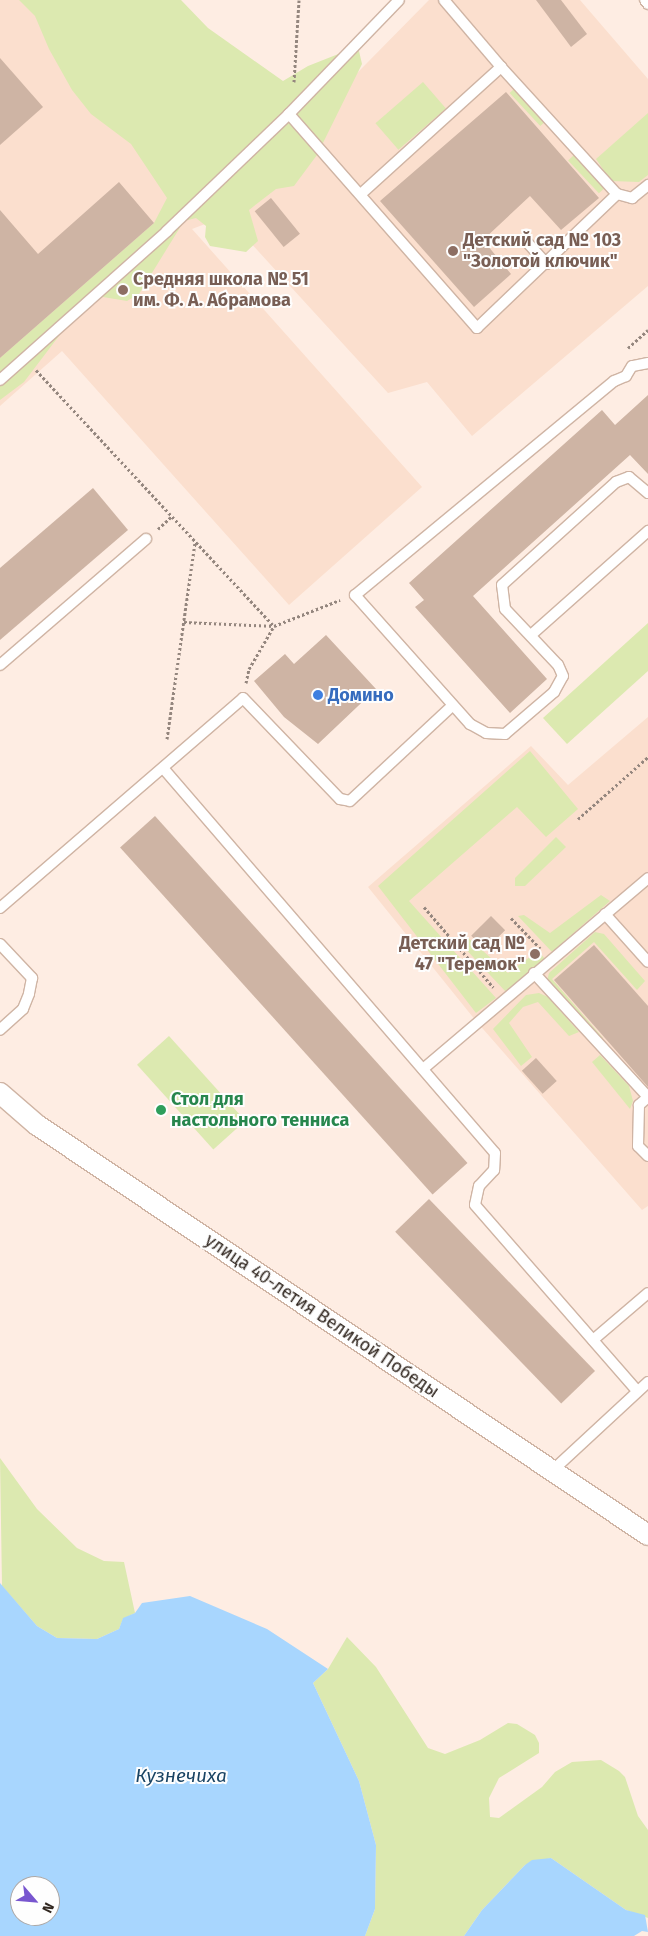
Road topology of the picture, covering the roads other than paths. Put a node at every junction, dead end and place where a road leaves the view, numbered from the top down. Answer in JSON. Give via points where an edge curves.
{"nodes":[{"id":1,"x":399,"y":0,"type":"edge"},
{"id":2,"x":444,"y":0,"type":"edge"},
{"id":3,"x":645,"y":0,"type":"edge"},
{"id":4,"x":648,"y":4,"type":"edge"},
{"id":5,"x":501,"y":68,"type":"junction"},
{"id":6,"x":291,"y":112,"type":"junction"},
{"id":7,"x":648,"y":185,"type":"edge"},
{"id":8,"x":362,"y":194,"type":"junction"},
{"id":9,"x":616,"y":194,"type":"junction"},
{"id":10,"x":526,"y":241,"type":"dead end"},
{"id":11,"x":547,"y":264,"type":"junction"},
{"id":12,"x":648,"y":363,"type":"edge"},
{"id":13,"x":0,"y":380,"type":"edge"},
{"id":14,"x":648,"y":493,"type":"edge"},
{"id":15,"x":648,"y":531,"type":"edge"},
{"id":16,"x":146,"y":539,"type":"dead end"},
{"id":17,"x":531,"y":635,"type":"junction"},
{"id":18,"x":0,"y":665,"type":"edge"},
{"id":19,"x":452,"y":706,"type":"junction"},
{"id":20,"x":163,"y":768,"type":"junction"},
{"id":21,"x":648,"y":878,"type":"edge"},
{"id":22,"x":0,"y":908,"type":"edge"},
{"id":23,"x":605,"y":914,"type":"junction"},
{"id":24,"x":0,"y":944,"type":"edge"},
{"id":25,"x":648,"y":962,"type":"edge"},
{"id":26,"x":534,"y":973,"type":"junction"},
{"id":27,"x":0,"y":1030,"type":"edge"},
{"id":28,"x":423,"y":1069,"type":"junction"},
{"id":29,"x":0,"y":1093,"type":"edge"},
{"id":30,"x":647,"y":1097,"type":"edge"},
{"id":31,"x":648,"y":1156,"type":"edge"},
{"id":32,"x":648,"y":1293,"type":"edge"},
{"id":33,"x":593,"y":1340,"type":"junction"},
{"id":34,"x":648,"y":1382,"type":"edge"},
{"id":35,"x":638,"y":1391,"type":"junction"},
{"id":36,"x":552,"y":1471,"type":"junction"},
{"id":37,"x":648,"y":1535,"type":"edge"}],
"edges":[{"from":1,"to":6,"type":"lane"},
{"from":2,"to":5,"type":"lane"},
{"from":3,"to":4,"type":"lane"},
{"from":5,"to":8,"type":"lane"},
{"from":5,"to":9,"type":"lane"},
{"from":6,"to":8,"type":"lane"},
{"from":6,"to":13,"type":"lane","via":[[167,231]]},
{"from":7,"to":9,"type":"lane","via":[[632,198]]},
{"from":8,"to":11,"type":"lane","via":[[478,328]]},
{"from":9,"to":11,"type":"lane"},
{"from":10,"to":11,"type":"lane"},
{"from":12,"to":19,"type":"lane","via":[[632,366],[626,376],[614,381],[355,595]]},
{"from":14,"to":17,"type":"lane","via":[[629,477],[616,482],[502,585],[505,609]]},
{"from":15,"to":17,"type":"lane"},
{"from":16,"to":18,"type":"lane"},
{"from":17,"to":19,"type":"lane","via":[[558,665],[563,676],[554,692],[505,734],[486,733],[470,724]]},
{"from":19,"to":20,"type":"lane","via":[[350,801],[340,799],[243,698]]},
{"from":20,"to":22,"type":"lane"},
{"from":20,"to":28,"type":"lane"},
{"from":21,"to":23,"type":"lane"},
{"from":23,"to":25,"type":"lane"},
{"from":23,"to":26,"type":"lane"},
{"from":24,"to":27,"type":"lane","via":[[32,978],[22,1009]]},
{"from":26,"to":28,"type":"lane"},
{"from":26,"to":30,"type":"lane"},
{"from":28,"to":33,"type":"lane","via":[[495,1153],[494,1170],[479,1186],[475,1205]]},
{"from":29,"to":36,"type":"street","name":"улица 40-летия Великой Победы","via":[[37,1125]]},
{"from":30,"to":31,"type":"lane","via":[[639,1105],[638,1146]]},
{"from":32,"to":33,"type":"lane"},
{"from":33,"to":35,"type":"lane"},
{"from":34,"to":35,"type":"lane"},
{"from":35,"to":36,"type":"lane"},
{"from":36,"to":37,"type":"street","name":"улица 40-летия Великой Победы"}]}
